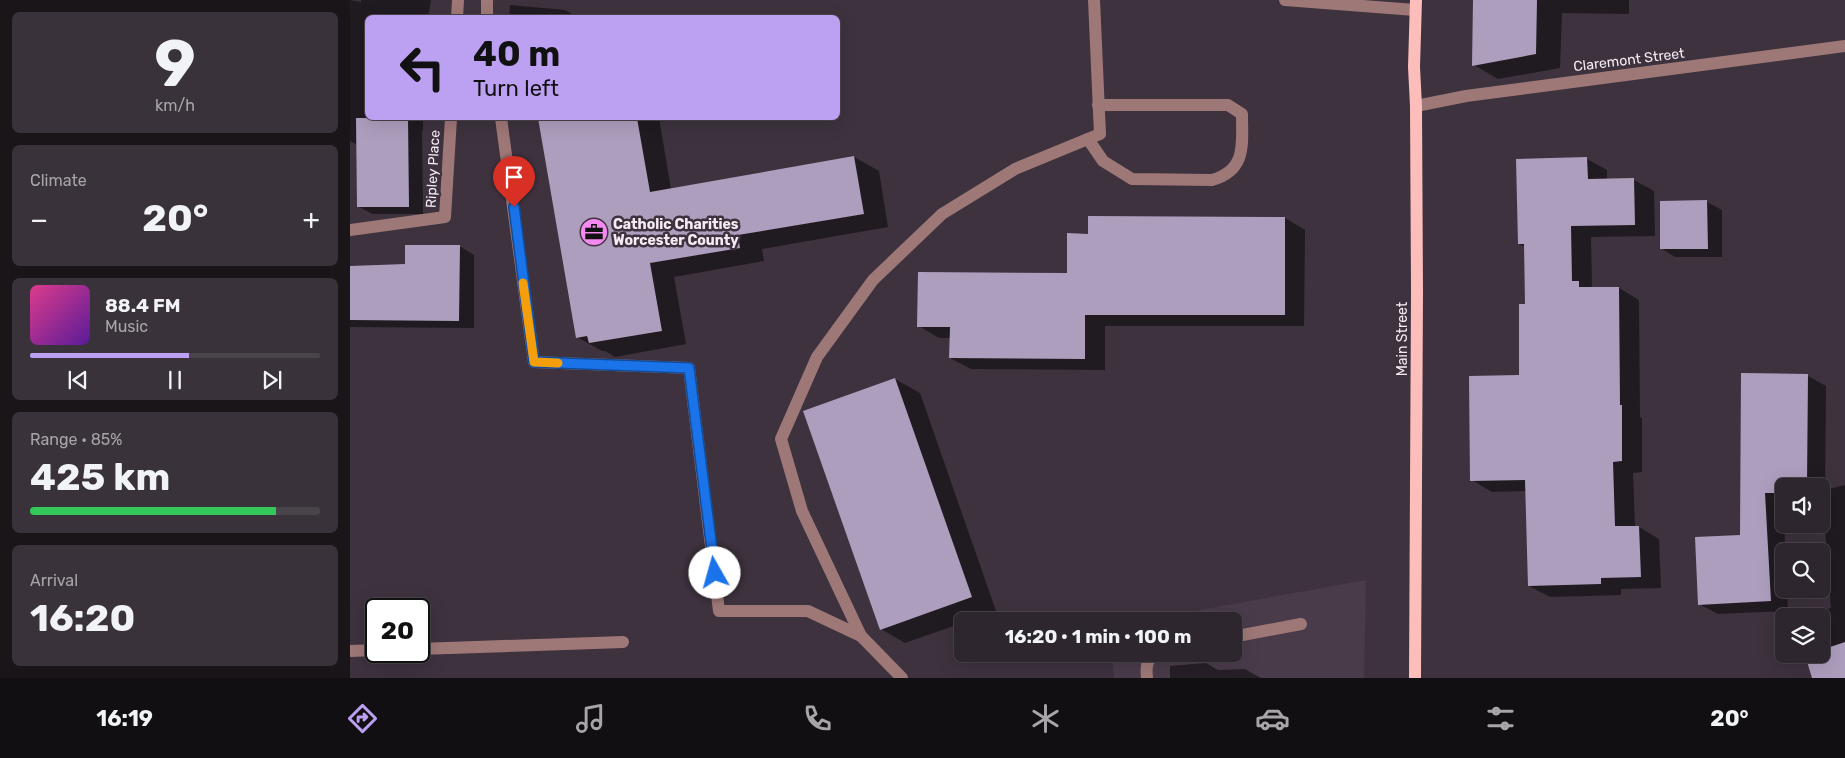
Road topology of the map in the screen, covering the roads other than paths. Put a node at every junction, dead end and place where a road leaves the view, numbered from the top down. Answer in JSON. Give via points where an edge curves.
{"nodes":[{"id":1,"x":458,"y":0,"type":"edge"},
{"id":2,"x":487,"y":0,"type":"edge"},
{"id":3,"x":1094,"y":0,"type":"edge"},
{"id":4,"x":1285,"y":0,"type":"edge"},
{"id":5,"x":1415,"y":5,"type":"edge"},
{"id":6,"x":457,"y":15,"type":"edge"},
{"id":7,"x":487,"y":15,"type":"edge"},
{"id":8,"x":1845,"y":46,"type":"edge"},
{"id":9,"x":1098,"y":105,"type":"junction"},
{"id":10,"x":1416,"y":106,"type":"junction"},
{"id":11,"x":451,"y":120,"type":"edge"},
{"id":12,"x":501,"y":120,"type":"edge"},
{"id":13,"x":1088,"y":139,"type":"junction"},
{"id":14,"x":350,"y":230,"type":"edge"},
{"id":15,"x":1301,"y":624,"type":"dead end"},
{"id":16,"x":1242,"y":635,"type":"edge"},
{"id":17,"x":861,"y":636,"type":"junction"},
{"id":18,"x":623,"y":642,"type":"dead end"},
{"id":19,"x":430,"y":649,"type":"edge"},
{"id":20,"x":365,"y":650,"type":"edge"},
{"id":21,"x":350,"y":651,"type":"edge"},
{"id":22,"x":1148,"y":662,"type":"edge"},
{"id":23,"x":902,"y":678,"type":"edge"},
{"id":24,"x":1147,"y":678,"type":"edge"},
{"id":25,"x":1415,"y":678,"type":"edge"}],
"edges":[{"from":1,"to":6,"type":"street"},
{"from":2,"to":7,"type":"street"},
{"from":3,"to":9,"type":"street"},
{"from":4,"to":5,"type":"street"},
{"from":5,"to":10,"type":"main road","name":"Main Street"},
{"from":8,"to":10,"type":"street","name":"Claremont Street","via":[[1466,96]]},
{"from":9,"to":13,"type":"street","via":[[1100,134]]},
{"from":9,"to":13,"type":"street","via":[[1228,105],[1242,114],[1242,150],[1236,166],[1212,180],[1132,179],[1103,161]]},
{"from":10,"to":25,"type":"main road","name":"Main Street"},
{"from":11,"to":14,"type":"street","name":"Ripley Place","via":[[445,217]]},
{"from":12,"to":17,"type":"street","via":[[534,362],[689,368],[719,611],[808,612]]},
{"from":13,"to":17,"type":"street","via":[[1015,169],[942,214],[873,280],[817,357],[781,439],[802,511]]},
{"from":15,"to":16,"type":"street"},
{"from":17,"to":23,"type":"street"},
{"from":18,"to":19,"type":"street"},
{"from":20,"to":21,"type":"street"},
{"from":22,"to":24,"type":"street"}]}
